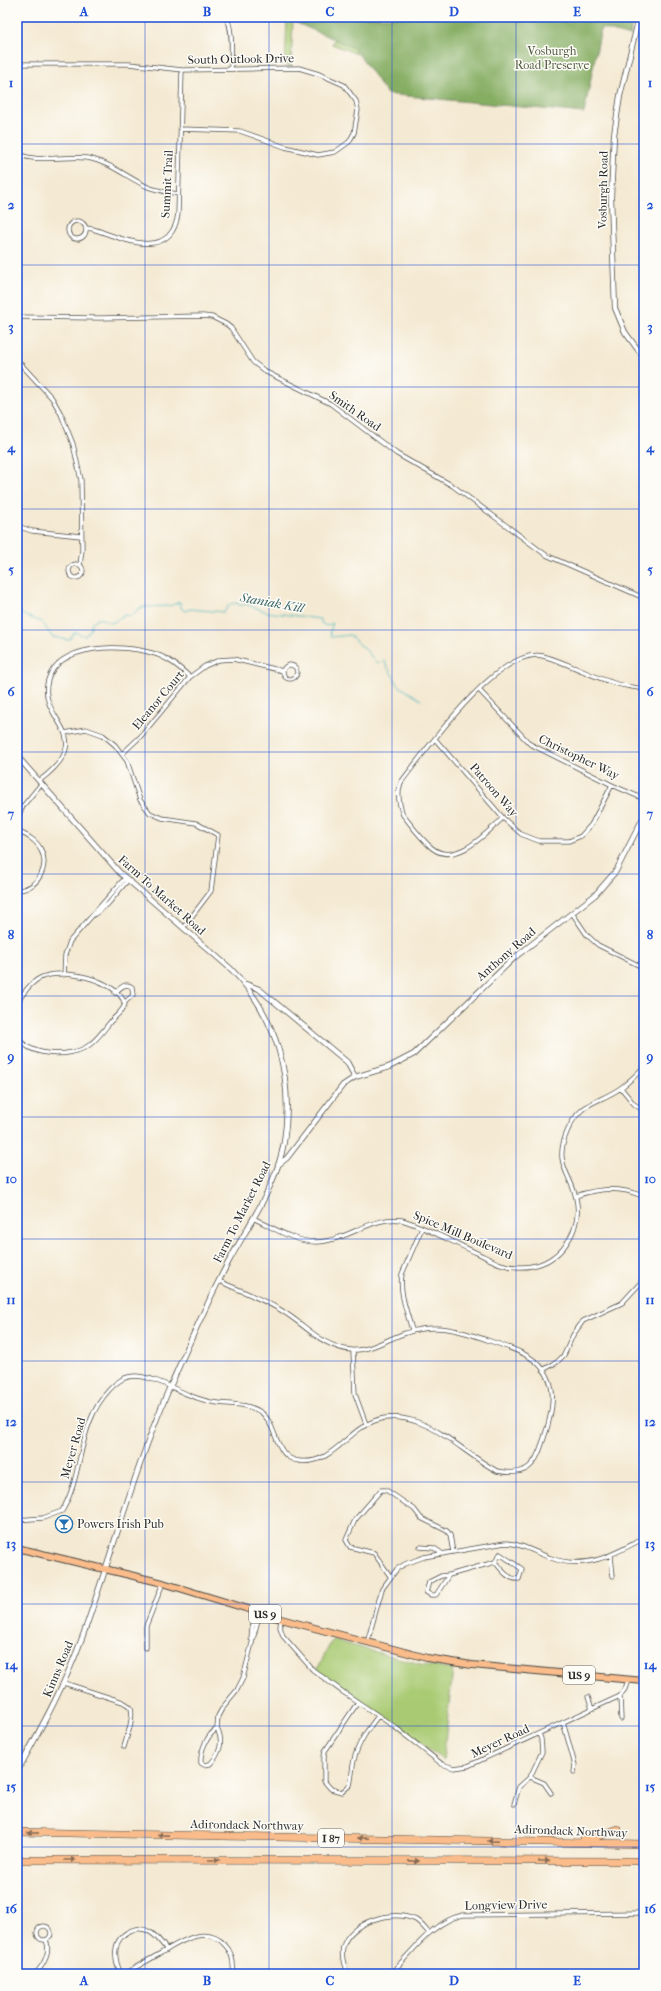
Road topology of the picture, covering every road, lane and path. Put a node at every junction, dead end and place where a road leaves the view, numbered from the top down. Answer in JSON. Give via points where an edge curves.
{"nodes":[{"id":1,"x":225,"y":17,"type":"edge"},
{"id":2,"x":639,"y":17,"type":"edge"},
{"id":3,"x":17,"y":64,"type":"edge"},
{"id":4,"x":231,"y":69,"type":"junction"},
{"id":5,"x":182,"y":70,"type":"junction"},
{"id":6,"x":181,"y":129,"type":"junction"},
{"id":7,"x":17,"y":153,"type":"edge"},
{"id":8,"x":178,"y":194,"type":"junction"},
{"id":9,"x":86,"y":228,"type":"junction"},
{"id":10,"x":17,"y":317,"type":"edge"},
{"id":11,"x":644,"y":358,"type":"edge"},
{"id":12,"x":17,"y":360,"type":"edge"},
{"id":13,"x":17,"y":526,"type":"edge"},
{"id":14,"x":81,"y":536,"type":"junction"},
{"id":15,"x":80,"y":565,"type":"junction"},
{"id":16,"x":644,"y":598,"type":"edge"},
{"id":17,"x":283,"y":671,"type":"junction"},
{"id":18,"x":190,"y":677,"type":"junction"},
{"id":19,"x":644,"y":689,"type":"edge"},
{"id":20,"x":479,"y":690,"type":"junction"},
{"id":21,"x":65,"y":733,"type":"junction"},
{"id":22,"x":435,"y":739,"type":"junction"},
{"id":23,"x":122,"y":754,"type":"junction"},
{"id":24,"x":17,"y":756,"type":"edge"},
{"id":25,"x":40,"y":782,"type":"junction"},
{"id":26,"x":612,"y":785,"type":"junction"},
{"id":27,"x":644,"y":799,"type":"edge"},
{"id":28,"x":644,"y":816,"type":"edge"},
{"id":29,"x":503,"y":818,"type":"junction"},
{"id":30,"x":17,"y":819,"type":"edge"},
{"id":31,"x":639,"y":829,"type":"junction"},
{"id":32,"x":17,"y":831,"type":"edge"},
{"id":33,"x":644,"y":832,"type":"edge"},
{"id":34,"x":127,"y":879,"type":"junction"},
{"id":35,"x":17,"y":890,"type":"edge"},
{"id":36,"x":572,"y":913,"type":"junction"},
{"id":37,"x":183,"y":928,"type":"junction"},
{"id":38,"x":644,"y":968,"type":"edge"},
{"id":39,"x":64,"y":974,"type":"junction"},
{"id":40,"x":246,"y":984,"type":"junction"},
{"id":41,"x":115,"y":993,"type":"junction"},
{"id":42,"x":17,"y":1003,"type":"edge"},
{"id":43,"x":124,"y":1003,"type":"junction"},
{"id":44,"x":17,"y":1036,"type":"edge"},
{"id":45,"x":18,"y":1042,"type":"edge"},
{"id":46,"x":644,"y":1066,"type":"edge"},
{"id":47,"x":355,"y":1077,"type":"junction"},
{"id":48,"x":621,"y":1088,"type":"junction"},
{"id":49,"x":644,"y":1111,"type":"edge"},
{"id":50,"x":278,"y":1165,"type":"junction"},
{"id":51,"x":576,"y":1196,"type":"junction"},
{"id":52,"x":644,"y":1197,"type":"edge"},
{"id":53,"x":252,"y":1218,"type":"junction"},
{"id":54,"x":422,"y":1228,"type":"junction"},
{"id":55,"x":644,"y":1279,"type":"edge"},
{"id":56,"x":218,"y":1281,"type":"junction"},
{"id":57,"x":412,"y":1330,"type":"junction"},
{"id":58,"x":353,"y":1351,"type":"junction"},
{"id":59,"x":543,"y":1370,"type":"junction"},
{"id":60,"x":171,"y":1386,"type":"junction"},
{"id":61,"x":366,"y":1424,"type":"junction"},
{"id":62,"x":17,"y":1520,"type":"edge"},
{"id":63,"x":644,"y":1538,"type":"edge"},
{"id":64,"x":420,"y":1547,"type":"dead end"},
{"id":65,"x":17,"y":1548,"type":"edge"},
{"id":66,"x":452,"y":1552,"type":"junction"},
{"id":67,"x":443,"y":1554,"type":"junction"},
{"id":68,"x":611,"y":1556,"type":"junction"},
{"id":69,"x":495,"y":1562,"type":"junction"},
{"id":70,"x":106,"y":1568,"type":"junction"},
{"id":71,"x":449,"y":1575,"type":"junction"},
{"id":72,"x":390,"y":1576,"type":"junction"},
{"id":73,"x":613,"y":1576,"type":"dead end"},
{"id":74,"x":163,"y":1583,"type":"junction"},
{"id":75,"x":258,"y":1612,"type":"junction"},
{"id":76,"x":281,"y":1619,"type":"junction"},
{"id":77,"x":367,"y":1643,"type":"junction"},
{"id":78,"x":146,"y":1648,"type":"dead end"},
{"id":79,"x":628,"y":1680,"type":"junction"},
{"id":80,"x":644,"y":1681,"type":"edge"},
{"id":81,"x":64,"y":1683,"type":"junction"},
{"id":82,"x":620,"y":1696,"type":"junction"},
{"id":83,"x":588,"y":1697,"type":"dead end"},
{"id":84,"x":358,"y":1702,"type":"junction"},
{"id":85,"x":592,"y":1709,"type":"junction"},
{"id":86,"x":378,"y":1716,"type":"junction"},
{"id":87,"x":621,"y":1719,"type":"dead end"},
{"id":88,"x":563,"y":1722,"type":"junction"},
{"id":89,"x":216,"y":1729,"type":"junction"},
{"id":90,"x":539,"y":1734,"type":"junction"},
{"id":91,"x":124,"y":1746,"type":"dead end"},
{"id":92,"x":17,"y":1772,"type":"edge"},
{"id":93,"x":574,"y":1772,"type":"dead end"},
{"id":94,"x":530,"y":1777,"type":"junction"},
{"id":95,"x":551,"y":1793,"type":"dead end"},
{"id":96,"x":514,"y":1804,"type":"dead end"},
{"id":97,"x":618,"y":1829,"type":"dead end"},
{"id":98,"x":17,"y":1832,"type":"edge"},
{"id":99,"x":540,"y":1841,"type":"junction"},
{"id":100,"x":644,"y":1844,"type":"edge"},
{"id":101,"x":17,"y":1860,"type":"edge"},
{"id":102,"x":644,"y":1861,"type":"edge"},
{"id":103,"x":644,"y":1913,"type":"edge"},
{"id":104,"x":429,"y":1933,"type":"junction"},
{"id":105,"x":46,"y":1940,"type":"dead end"},
{"id":106,"x":167,"y":1950,"type":"junction"},
{"id":107,"x":393,"y":1973,"type":"edge"},
{"id":108,"x":35,"y":1974,"type":"edge"},
{"id":109,"x":123,"y":1974,"type":"edge"},
{"id":110,"x":234,"y":1974,"type":"edge"},
{"id":111,"x":348,"y":1974,"type":"edge"},
{"id":112,"x":499,"y":1974,"type":"edge"},
{"id":113,"x":542,"y":1974,"type":"edge"}],
"edges":[{"from":1,"to":4,"type":"street","via":[[230,23],[231,30]]},
{"from":2,"to":11,"type":"street","name":"Vosburgh Road","via":[[614,135],[611,197],[615,308],[625,332]]},
{"from":3,"to":5,"type":"street","name":"South Outlook Drive","via":[[128,64]]},
{"from":4,"to":5,"type":"street","name":"South Outlook Drive"},
{"from":4,"to":6,"type":"street","name":"South Outlook Drive","via":[[299,68],[344,85],[351,92],[357,105],[357,122],[349,142],[335,152],[318,155],[240,131]]},
{"from":5,"to":6,"type":"street","name":"Summit Trail"},
{"from":6,"to":8,"type":"street","name":"Summit Trail"},
{"from":7,"to":8,"type":"street","via":[[32,158],[98,160],[148,187]]},
{"from":8,"to":9,"type":"street","name":"Summit Trail","via":[[177,221],[167,236],[155,243],[140,244]]},
{"from":9,"to":9,"type":"street","name":"Summit Trail","via":[[83,223],[77,221],[70,225],[69,231],[73,238],[79,238],[83,236]]},
{"from":10,"to":16,"type":"street","name":"Smith Road","via":[[212,317],[231,328],[253,362],[266,372],[331,404],[397,454],[453,486],[546,556]]},
{"from":12,"to":14,"type":"street","via":[[52,398],[73,444],[81,480]]},
{"from":13,"to":14,"type":"street","via":[[32,531]]},
{"from":14,"to":15,"type":"street"},
{"from":15,"to":15,"type":"street","via":[[75,563],[69,567],[68,572],[71,576],[75,578],[82,575]]},
{"from":17,"to":17,"type":"street","name":"Eleanor Court","via":[[285,677],[290,680],[298,673],[296,667],[291,665],[286,666]]},
{"from":17,"to":18,"type":"street","name":"Eleanor Court","via":[[239,660],[225,660],[204,666]]},
{"from":18,"to":21,"type":"street","via":[[171,662],[148,652],[101,647],[72,655],[54,670],[47,686],[50,703]]},
{"from":18,"to":23,"type":"street","name":"Eleanor Court","via":[[146,730]]},
{"from":19,"to":20,"type":"street","via":[[611,682],[543,656],[534,655],[513,661]]},
{"from":20,"to":22,"type":"street","via":[[464,703]]},
{"from":20,"to":26,"type":"street","name":"Christopher Way","via":[[530,744]]},
{"from":21,"to":23,"type":"street","via":[[81,729],[94,730],[110,740]]},
{"from":21,"to":25,"type":"street","via":[[66,750],[62,760]]},
{"from":22,"to":29,"type":"street","name":"Patroon Way"},
{"from":22,"to":29,"type":"street","via":[[400,785],[398,799],[403,815],[433,848],[446,853],[464,850]]},
{"from":23,"to":37,"type":"street","via":[[131,771],[140,800],[150,813],[162,818],[196,823],[218,836],[211,891]]},
{"from":24,"to":25,"type":"street","name":"Farm To Market Road"},
{"from":25,"to":30,"type":"street"},
{"from":25,"to":34,"type":"street","name":"Farm To Market Road"},
{"from":26,"to":27,"type":"street","name":"Christopher Way"},
{"from":26,"to":29,"type":"street","name":"Patroon Way","via":[[591,825],[578,838],[569,841],[539,841],[521,834]]},
{"from":28,"to":31,"type":"street","name":"Anthony Road"},
{"from":31,"to":33,"type":"street"},
{"from":31,"to":36,"type":"street","name":"Anthony Road","via":[[606,884]]},
{"from":32,"to":35,"type":"street","via":[[37,843],[44,858],[36,882],[30,887]]},
{"from":34,"to":37,"type":"street","name":"Farm To Market Road"},
{"from":34,"to":39,"type":"street","via":[[70,941],[65,955]]},
{"from":36,"to":38,"type":"street","via":[[586,935],[598,945]]},
{"from":36,"to":47,"type":"street","name":"Anthony Road","via":[[514,958],[414,1054],[389,1067]]},
{"from":37,"to":40,"type":"street","name":"Farm To Market Road"},
{"from":39,"to":41,"type":"street","via":[[93,978]]},
{"from":39,"to":42,"type":"street","via":[[40,978],[27,988]]},
{"from":40,"to":47,"type":"street","via":[[255,986],[342,1058],[350,1066]]},
{"from":40,"to":50,"type":"street","name":"Farm To Market Road","via":[[270,1025],[284,1068],[287,1111],[284,1143]]},
{"from":41,"to":43,"type":"street"},
{"from":41,"to":43,"type":"street","via":[[123,986],[132,987],[133,995]]},
{"from":43,"to":45,"type":"street","via":[[124,1007],[95,1041],[78,1050],[38,1052]]},
{"from":44,"to":45,"type":"street"},
{"from":46,"to":48,"type":"street","name":"Spice Mill Boulevard"},
{"from":47,"to":50,"type":"street","name":"Anthony Road","via":[[343,1085],[287,1158]]},
{"from":48,"to":49,"type":"street","via":[[634,1104]]},
{"from":48,"to":51,"type":"street","name":"Spice Mill Boulevard","via":[[584,1107],[566,1132],[562,1162]]},
{"from":50,"to":53,"type":"street","name":"Farm To Market Road"},
{"from":51,"to":52,"type":"street","via":[[606,1189],[629,1191]]},
{"from":51,"to":54,"type":"street","name":"Spice Mill Boulevard","via":[[577,1222],[568,1242],[551,1259],[535,1266],[517,1268],[500,1264]]},
{"from":53,"to":54,"type":"street","name":"Spice Mill Boulevard","via":[[299,1239],[316,1242],[330,1241],[388,1219],[402,1220]]},
{"from":53,"to":56,"type":"street","name":"Farm To Market Road"},
{"from":54,"to":57,"type":"street","via":[[401,1280],[401,1290]]},
{"from":55,"to":59,"type":"street","via":[[622,1304],[583,1321],[564,1355]]},
{"from":56,"to":58,"type":"street","via":[[279,1309],[330,1345]]},
{"from":56,"to":60,"type":"street","name":"Farm To Market Road"},
{"from":57,"to":58,"type":"street","name":"Meyer Road","via":[[371,1347]]},
{"from":57,"to":59,"type":"street","name":"Meyer Road","via":[[443,1327],[458,1330],[522,1353]]},
{"from":58,"to":61,"type":"street","via":[[355,1394]]},
{"from":59,"to":61,"type":"street","name":"Meyer Road","via":[[553,1388],[552,1412],[537,1456],[522,1471],[497,1471],[421,1423],[386,1418]]},
{"from":60,"to":61,"type":"street","name":"Meyer Road","via":[[208,1402],[237,1404],[263,1414],[282,1450],[290,1459],[297,1461],[310,1462],[324,1457]]},
{"from":60,"to":62,"type":"street","name":"Meyer Road","via":[[137,1376],[123,1378],[114,1384],[90,1418],[70,1497],[62,1511],[44,1518]]},
{"from":60,"to":70,"type":"street","name":"Farm To Market Road","via":[[140,1461]]},
{"from":63,"to":68,"type":"street"},
{"from":64,"to":67,"type":"street","via":[[434,1548]]},
{"from":65,"to":70,"type":"main road","number":"US 9"},
{"from":66,"to":67,"type":"street"},
{"from":66,"to":68,"type":"street","via":[[511,1543],[553,1559],[570,1562],[590,1562]]},
{"from":66,"to":72,"type":"street","via":[[447,1531],[420,1518],[414,1510],[395,1496],[381,1490],[355,1520],[346,1540],[350,1547],[374,1553]]},
{"from":67,"to":72,"type":"street","via":[[405,1564]]},
{"from":68,"to":73,"type":"street"},
{"from":69,"to":69,"type":"street","via":[[510,1577],[515,1579],[521,1576],[522,1569],[500,1554]]},
{"from":69,"to":71,"type":"street"},
{"from":70,"to":74,"type":"main road","number":"US 9"},
{"from":70,"to":81,"type":"street","name":"Kinns Road"},
{"from":71,"to":71,"type":"street","via":[[440,1576],[430,1582],[426,1592],[436,1595]]},
{"from":72,"to":77,"type":"street","via":[[382,1588]]},
{"from":74,"to":75,"type":"main road","number":"US 9"},
{"from":74,"to":78,"type":"street","via":[[146,1626]]},
{"from":75,"to":76,"type":"main road","number":"US 9"},
{"from":75,"to":89,"type":"street","via":[[252,1628],[243,1676],[237,1690],[218,1716]]},
{"from":76,"to":77,"type":"main road","number":"US 9"},
{"from":76,"to":84,"type":"street","name":"Meyer Road","via":[[280,1628],[283,1636],[296,1652],[314,1670]]},
{"from":77,"to":79,"type":"main road","number":"US 9","via":[[435,1659]]},
{"from":79,"to":80,"type":"main road","number":"US 9"},
{"from":79,"to":82,"type":"street"},
{"from":81,"to":91,"type":"street","via":[[129,1706],[131,1715]]},
{"from":81,"to":92,"type":"street","name":"Kinns Road"},
{"from":82,"to":85,"type":"street","name":"Meyer Road"},
{"from":82,"to":87,"type":"street"},
{"from":83,"to":85,"type":"street"},
{"from":84,"to":86,"type":"street","name":"Meyer Road"},
{"from":84,"to":86,"type":"street","via":[[325,1751],[323,1778],[331,1789],[342,1792],[350,1785],[359,1746]]},
{"from":85,"to":88,"type":"street","name":"Meyer Road"},
{"from":86,"to":90,"type":"street","name":"Meyer Road","via":[[442,1764],[454,1768],[468,1766]]},
{"from":88,"to":90,"type":"street","name":"Meyer Road"},
{"from":88,"to":93,"type":"street","via":[[575,1765]]},
{"from":89,"to":89,"type":"street","via":[[210,1734],[201,1754],[201,1763],[204,1766],[210,1764],[220,1750],[220,1736]]},
{"from":90,"to":94,"type":"street","via":[[542,1752]]},
{"from":94,"to":95,"type":"street","via":[[544,1783]]},
{"from":94,"to":96,"type":"street","via":[[519,1787]]},
{"from":97,"to":99,"type":"highway","via":[[588,1839]]},
{"from":99,"to":98,"type":"highway","name":"Adirondack Northway","number":"I 87","one_way":true},
{"from":99,"to":100,"type":"highway","name":"Adirondack Northway","number":"I 87"},
{"from":101,"to":102,"type":"highway","number":"I 87","one_way":true},
{"from":103,"to":104,"type":"street","name":"Longview Drive","via":[[463,1915],[445,1920]]},
{"from":104,"to":107,"type":"street","name":"Longview Drive"},
{"from":104,"to":111,"type":"street","via":[[416,1920],[400,1915],[383,1916],[367,1923],[350,1934],[345,1942],[342,1956]]},
{"from":105,"to":108,"type":"street","via":[[46,1959]]},
{"from":106,"to":109,"type":"street"},
{"from":106,"to":109,"type":"street","via":[[156,1936],[145,1930],[135,1929],[125,1933],[118,1941],[115,1953],[116,1963]]},
{"from":106,"to":110,"type":"street","via":[[194,1936],[217,1938],[228,1948]]},
{"from":112,"to":113,"type":"street"}]}
